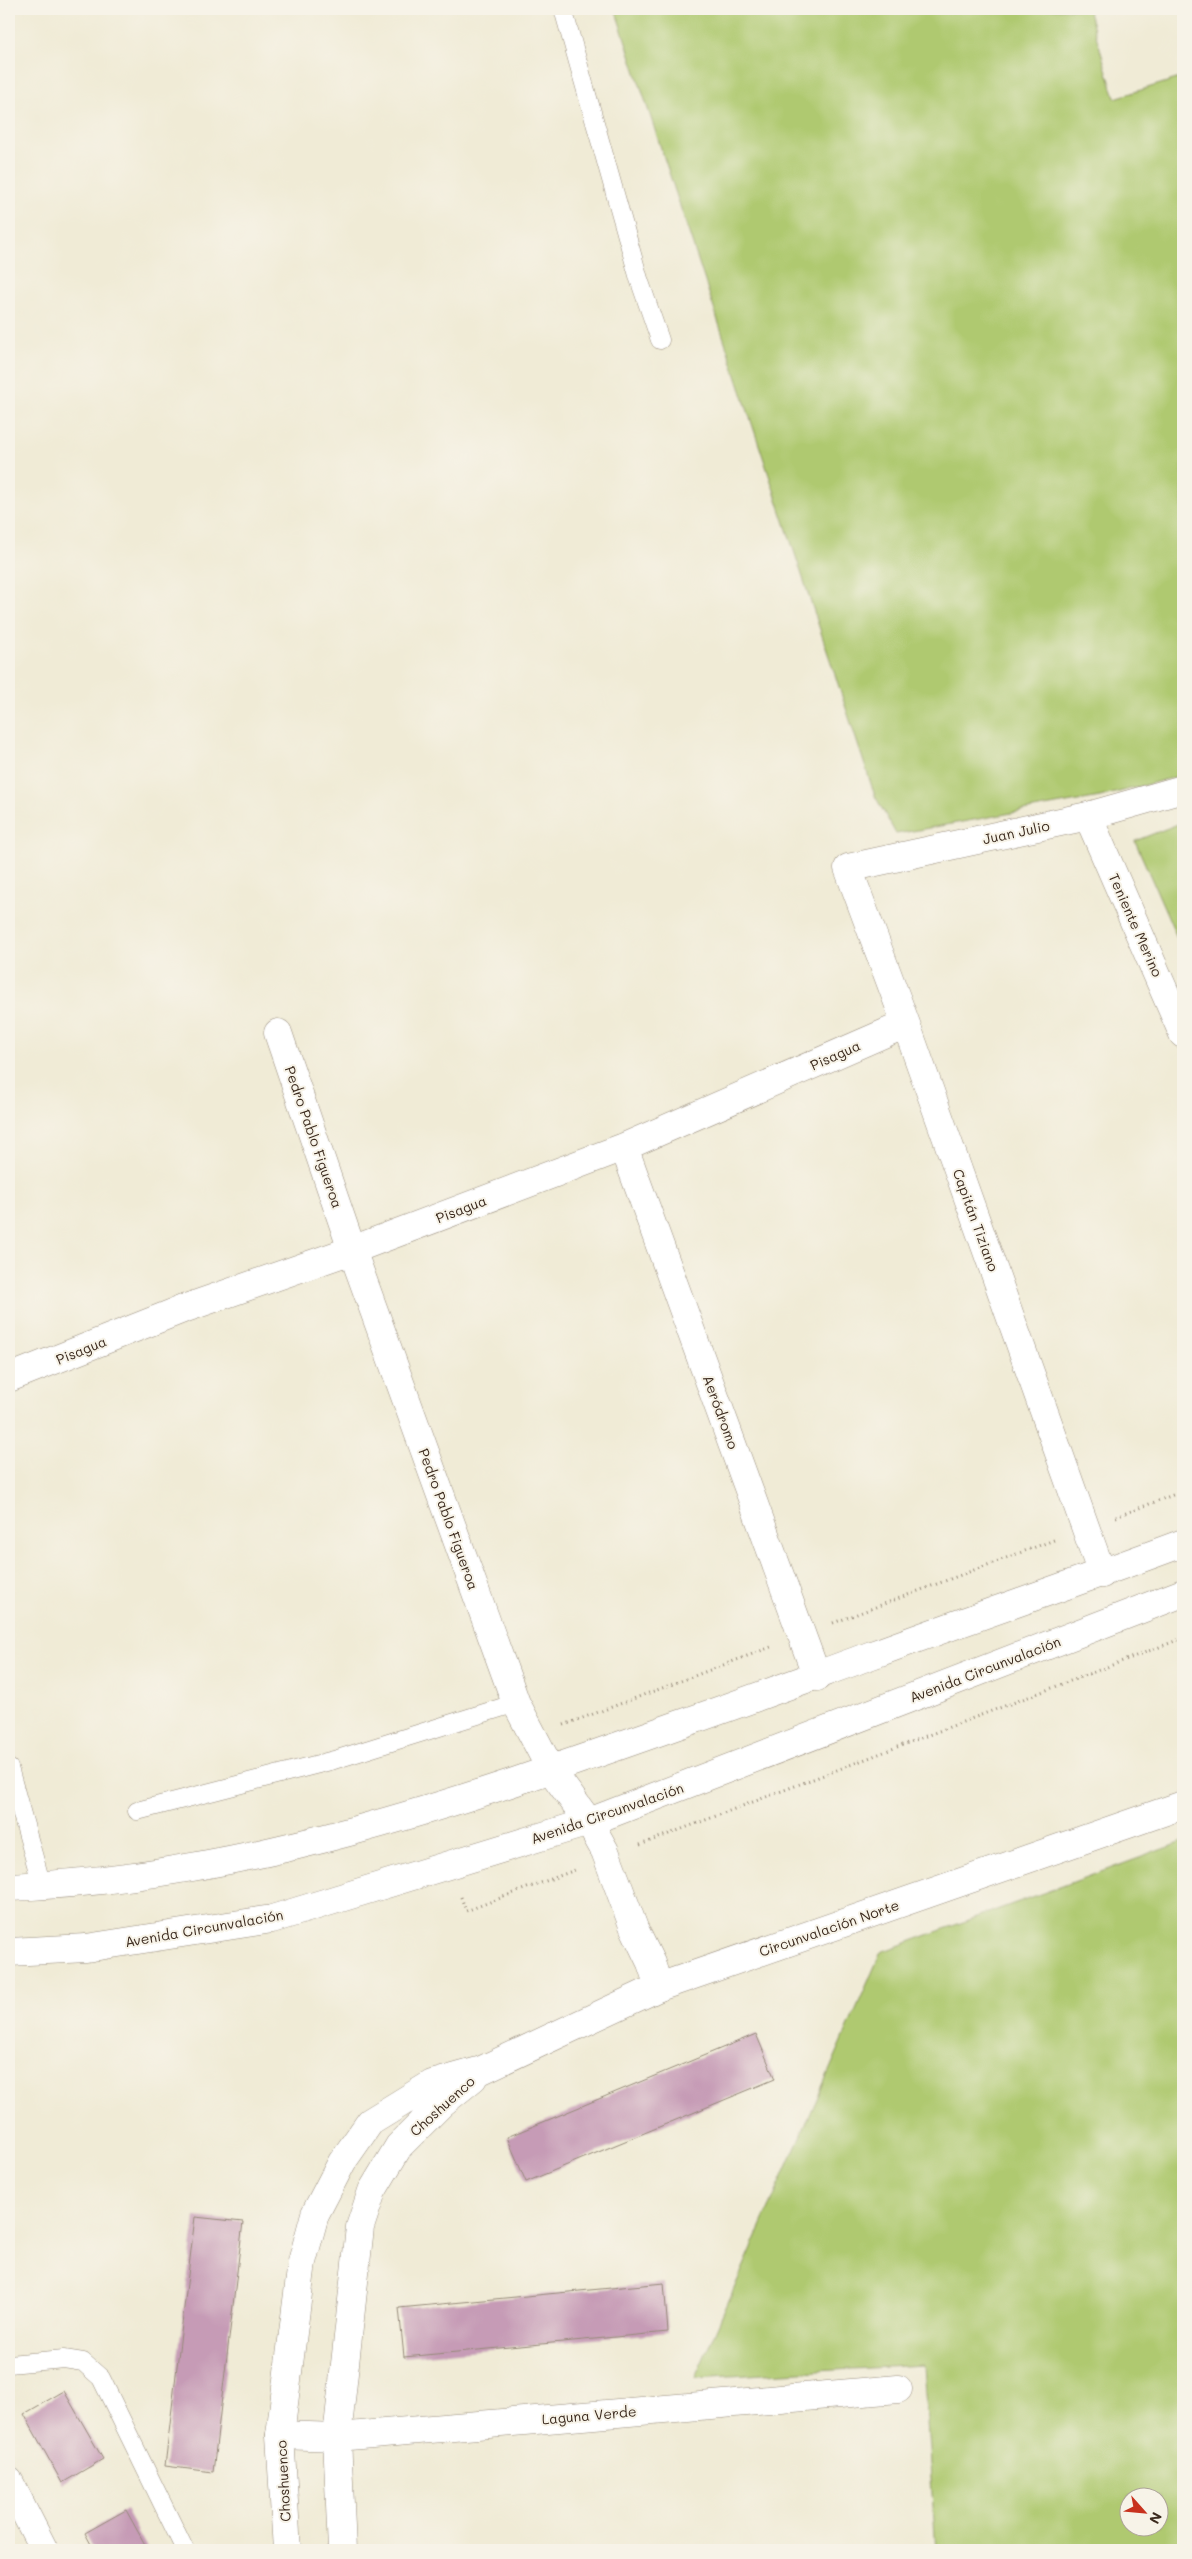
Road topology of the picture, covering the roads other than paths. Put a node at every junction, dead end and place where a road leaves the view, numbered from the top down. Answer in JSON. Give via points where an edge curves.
{"nodes":[{"id":1,"x":563,"y":9,"type":"edge"},
{"id":2,"x":660,"y":340,"type":"dead end"},
{"id":3,"x":1183,"y":788,"type":"edge"},
{"id":4,"x":1088,"y":816,"type":"junction"},
{"id":5,"x":848,"y":868,"type":"joint"},
{"id":6,"x":906,"y":1024,"type":"junction"},
{"id":7,"x":278,"y":1033,"type":"dead end"},
{"id":8,"x":1183,"y":1034,"type":"edge"},
{"id":9,"x":624,"y":1147,"type":"junction"},
{"id":10,"x":352,"y":1250,"type":"junction"},
{"id":11,"x":9,"y":1378,"type":"edge"},
{"id":12,"x":1183,"y":1543,"type":"edge"},
{"id":13,"x":1102,"y":1574,"type":"junction"},
{"id":14,"x":1183,"y":1593,"type":"edge"},
{"id":15,"x":817,"y":1677,"type":"junction"},
{"id":16,"x":516,"y":1703,"type":"junction"},
{"id":17,"x":9,"y":1768,"type":"edge"},
{"id":18,"x":551,"y":1770,"type":"junction"},
{"id":19,"x":1183,"y":1804,"type":"edge"},
{"id":20,"x":138,"y":1811,"type":"dead end"},
{"id":21,"x":589,"y":1822,"type":"junction"},
{"id":22,"x":42,"y":1886,"type":"junction"},
{"id":23,"x":9,"y":1887,"type":"edge"},
{"id":24,"x":9,"y":1952,"type":"edge"},
{"id":25,"x":659,"y":1987,"type":"junction"},
{"id":26,"x":482,"y":2070,"type":"junction"},
{"id":27,"x":9,"y":2364,"type":"edge"},
{"id":28,"x":898,"y":2389,"type":"dead end"},
{"id":29,"x":280,"y":2435,"type":"junction"},
{"id":30,"x":337,"y":2437,"type":"junction"},
{"id":31,"x":9,"y":2481,"type":"edge"},
{"id":32,"x":44,"y":2550,"type":"edge"},
{"id":33,"x":185,"y":2550,"type":"edge"},
{"id":34,"x":287,"y":2550,"type":"edge"},
{"id":35,"x":342,"y":2550,"type":"edge"}],
"edges":[{"from":1,"to":2,"type":"lane","via":[[639,279]]},
{"from":3,"to":4,"type":"street","name":"Juan Julio"},
{"from":4,"to":5,"type":"street","name":"Juan Julio"},
{"from":4,"to":8,"type":"street","name":"Teniente Merino"},
{"from":5,"to":6,"type":"street","name":"Capitán Tiziano"},
{"from":6,"to":9,"type":"street","name":"Pisagua"},
{"from":6,"to":13,"type":"street","name":"Capitán Tiziano"},
{"from":7,"to":10,"type":"street","name":"Pedro Pablo Figueroa"},
{"from":9,"to":10,"type":"street","name":"Pisagua"},
{"from":9,"to":15,"type":"street","name":"Aeródromo"},
{"from":10,"to":11,"type":"street","name":"Pisagua","via":[[183,1309]]},
{"from":10,"to":16,"type":"street","name":"Pedro Pablo Figueroa"},
{"from":12,"to":13,"type":"street"},
{"from":13,"to":15,"type":"street"},
{"from":14,"to":21,"type":"street","name":"Avenida Circunvalación"},
{"from":15,"to":18,"type":"street"},
{"from":16,"to":18,"type":"street","name":"Pedro Pablo Figueroa"},
{"from":16,"to":20,"type":"lane","via":[[334,1760]]},
{"from":17,"to":22,"type":"lane"},
{"from":18,"to":21,"type":"street","name":"Pedro Pablo Figueroa"},
{"from":18,"to":22,"type":"street","via":[[331,1838],[236,1860],[140,1876]]},
{"from":19,"to":25,"type":"street","name":"Circunvalación Norte"},
{"from":21,"to":24,"type":"street","name":"Avenida Circunvalación","via":[[272,1919],[86,1948]]},
{"from":21,"to":25,"type":"street","name":"Pedro Pablo Figueroa","via":[[605,1851]]},
{"from":22,"to":23,"type":"street"},
{"from":25,"to":26,"type":"street","name":"Circunvalación Norte"},
{"from":26,"to":29,"type":"street","name":"Choshuenco","via":[[432,2084],[370,2122],[342,2162],[315,2214],[302,2262]]},
{"from":26,"to":30,"type":"street","name":"Choshuenco","via":[[442,2103],[399,2146],[372,2191],[360,2227]]},
{"from":27,"to":33,"type":"lane","via":[[64,2359],[82,2362],[101,2378]]},
{"from":28,"to":30,"type":"street","name":"Laguna Verde"},
{"from":29,"to":30,"type":"street","name":"Laguna Verde"},
{"from":29,"to":34,"type":"street","name":"Choshuenco"},
{"from":30,"to":35,"type":"street","name":"Choshuenco"},
{"from":31,"to":32,"type":"street"}]}
